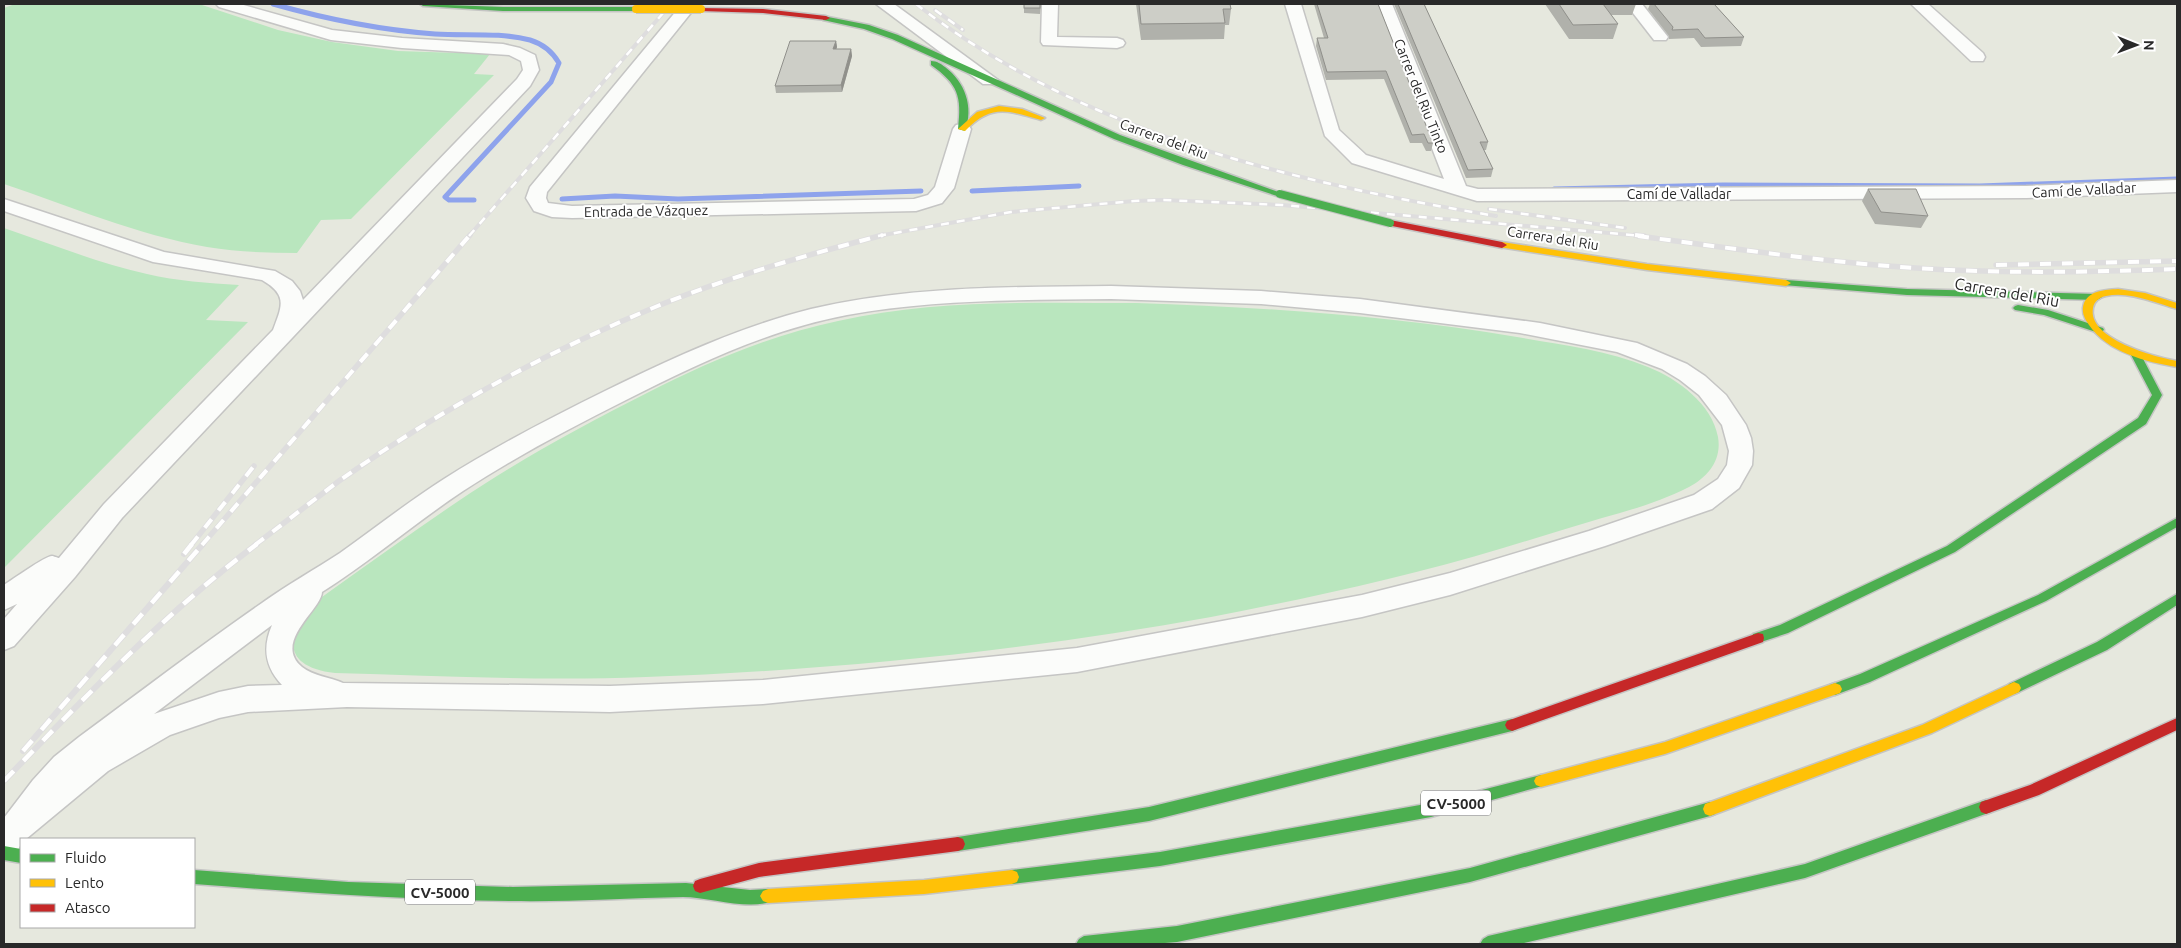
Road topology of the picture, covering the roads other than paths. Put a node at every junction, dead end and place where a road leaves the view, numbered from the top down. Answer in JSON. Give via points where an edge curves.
{"nodes":[{"id":1,"x":224,"y":4,"type":"edge"},
{"id":2,"x":423,"y":4,"type":"edge"},
{"id":3,"x":884,"y":4,"type":"edge"},
{"id":4,"x":1050,"y":4,"type":"edge"},
{"id":5,"x":1293,"y":4,"type":"edge"},
{"id":6,"x":1384,"y":4,"type":"edge"},
{"id":7,"x":1634,"y":4,"type":"edge"},
{"id":8,"x":1919,"y":4,"type":"edge"},
{"id":9,"x":695,"y":6,"type":"edge"},
{"id":10,"x":833,"y":8,"type":"dead end"},
{"id":11,"x":738,"y":9,"type":"junction"},
{"id":12,"x":866,"y":27,"type":"junction"},
{"id":13,"x":1660,"y":37,"type":"dead end"},
{"id":14,"x":1117,"y":43,"type":"dead end"},
{"id":15,"x":1977,"y":58,"type":"dead end"},
{"id":16,"x":989,"y":80,"type":"junction"},
{"id":17,"x":1055,"y":123,"type":"dead end"},
{"id":18,"x":962,"y":129,"type":"junction"},
{"id":19,"x":1082,"y":134,"type":"dead end"},
{"id":20,"x":1180,"y":162,"type":"junction"},
{"id":21,"x":2177,"y":186,"type":"edge"},
{"id":22,"x":1458,"y":189,"type":"junction"},
{"id":23,"x":4,"y":204,"type":"edge"},
{"id":24,"x":1907,"y":292,"type":"junction"},
{"id":25,"x":2097,"y":296,"type":"junction"},
{"id":26,"x":2174,"y":303,"type":"edge"},
{"id":27,"x":2099,"y":330,"type":"junction"},
{"id":28,"x":282,"y":335,"type":"junction"},
{"id":29,"x":2135,"y":353,"type":"junction"},
{"id":30,"x":2177,"y":364,"type":"edge"},
{"id":31,"x":113,"y":511,"type":"junction"},
{"id":32,"x":2177,"y":522,"type":"edge"},
{"id":33,"x":326,"y":576,"type":"junction"},
{"id":34,"x":4,"y":599,"type":"edge"},
{"id":35,"x":2177,"y":599,"type":"edge"},
{"id":36,"x":4,"y":638,"type":"edge"},
{"id":37,"x":347,"y":695,"type":"junction"},
{"id":38,"x":2177,"y":724,"type":"edge"},
{"id":39,"x":12,"y":844,"type":"edge"},
{"id":40,"x":195,"y":877,"type":"edge"},
{"id":41,"x":686,"y":890,"type":"junction"},
{"id":42,"x":1084,"y":944,"type":"edge"},
{"id":43,"x":1488,"y":944,"type":"edge"}],
"edges":[{"from":1,"to":28,"type":"street","via":[[331,35],[402,44],[503,49],[524,55],[532,64],[524,82]]},
{"from":2,"to":9,"type":"main road","name":"Carrera del Riu","bridge":true,"via":[[503,9]]},
{"from":3,"to":16,"type":"street"},
{"from":4,"to":14,"type":"street","via":[[1049,42]]},
{"from":5,"to":22,"type":"street","name":"Camí de Valladar","via":[[1331,132],[1359,159]]},
{"from":6,"to":22,"type":"street","name":"Carrer del Riu Tinto"},
{"from":7,"to":13,"type":"street"},
{"from":8,"to":15,"type":"street"},
{"from":9,"to":11,"type":"main road","name":"Carrera del Riu"},
{"from":9,"to":18,"type":"street","name":"Entrada de Vázquez","via":[[537,191],[536,204],[542,208],[572,212],[922,204],[935,199],[944,188]]},
{"from":10,"to":11,"type":"main road","via":[[782,6]]},
{"from":11,"to":12,"type":"main road","name":"Carrera del Riu","via":[[812,16]]},
{"from":12,"to":16,"type":"main road","name":"Carrera del Riu","via":[[930,51]]},
{"from":12,"to":18,"type":"main road","via":[[928,59],[951,75],[962,89],[966,102]]},
{"from":16,"to":20,"type":"main road","name":"Carrera del Riu"},
{"from":17,"to":18,"type":"main road","via":[[1018,110],[993,108],[973,116]]},
{"from":19,"to":20,"type":"main road","via":[[1110,145]]},
{"from":20,"to":24,"type":"main road","name":"Carrera del Riu","bridge":true,"via":[[1280,194],[1390,223],[1508,247],[1740,278]]},
{"from":21,"to":22,"type":"street","name":"Camí de Valladar","via":[[2026,192],[1520,195],[1477,195]]},
{"from":23,"to":28,"type":"street","via":[[160,258],[253,271],[274,278],[289,290],[294,300]]},
{"from":24,"to":25,"type":"main road","name":"Carrera del Riu"},
{"from":24,"to":27,"type":"main road","name":"Carrera del Riu","via":[[2045,312]]},
{"from":25,"to":26,"type":"main road","name":"Carrera del Riu","via":[[2120,292]]},
{"from":25,"to":27,"type":"main road","via":[[2089,302],[2087,310],[2090,320]]},
{"from":27,"to":29,"type":"main road"},
{"from":28,"to":31,"type":"street"},
{"from":29,"to":30,"type":"main road"},
{"from":29,"to":41,"type":"main road","via":[[2157,394],[2142,421],[1951,549],[1784,629],[1506,727],[1149,814],[919,850],[760,870]]},
{"from":31,"to":34,"type":"street","via":[[42,575]]},
{"from":31,"to":36,"type":"street"},
{"from":32,"to":41,"type":"main road","number":"CV-5000","via":[[2042,598],[1866,678],[1665,748],[1431,810],[1160,859],[924,887],[750,897]]},
{"from":33,"to":37,"type":"street","via":[[302,600],[289,620],[280,637],[279,653],[283,665],[292,675],[308,684]]},
{"from":33,"to":37,"type":"street","via":[[454,485],[552,428],[688,359],[776,325],[817,314],[936,296],[1119,292],[1227,294],[1362,305],[1535,329],[1625,347],[1677,368],[1698,381],[1716,399],[1739,437],[1739,466],[1720,492],[1703,502],[1596,539],[1450,584],[1362,606],[1077,660],[715,694],[610,699]]},
{"from":33,"to":39,"type":"street","via":[[276,607],[65,767],[44,790]]},
{"from":35,"to":42,"type":"main road","via":[[2102,646],[1927,729],[1709,810],[1470,875],[1177,934]]},
{"from":37,"to":39,"type":"street","via":[[248,699],[201,710],[160,725],[97,761]]},
{"from":38,"to":43,"type":"main road","via":[[2034,790],[1805,871]]},
{"from":40,"to":41,"type":"main road","number":"CV-5000","via":[[348,890],[513,894]]}]}
